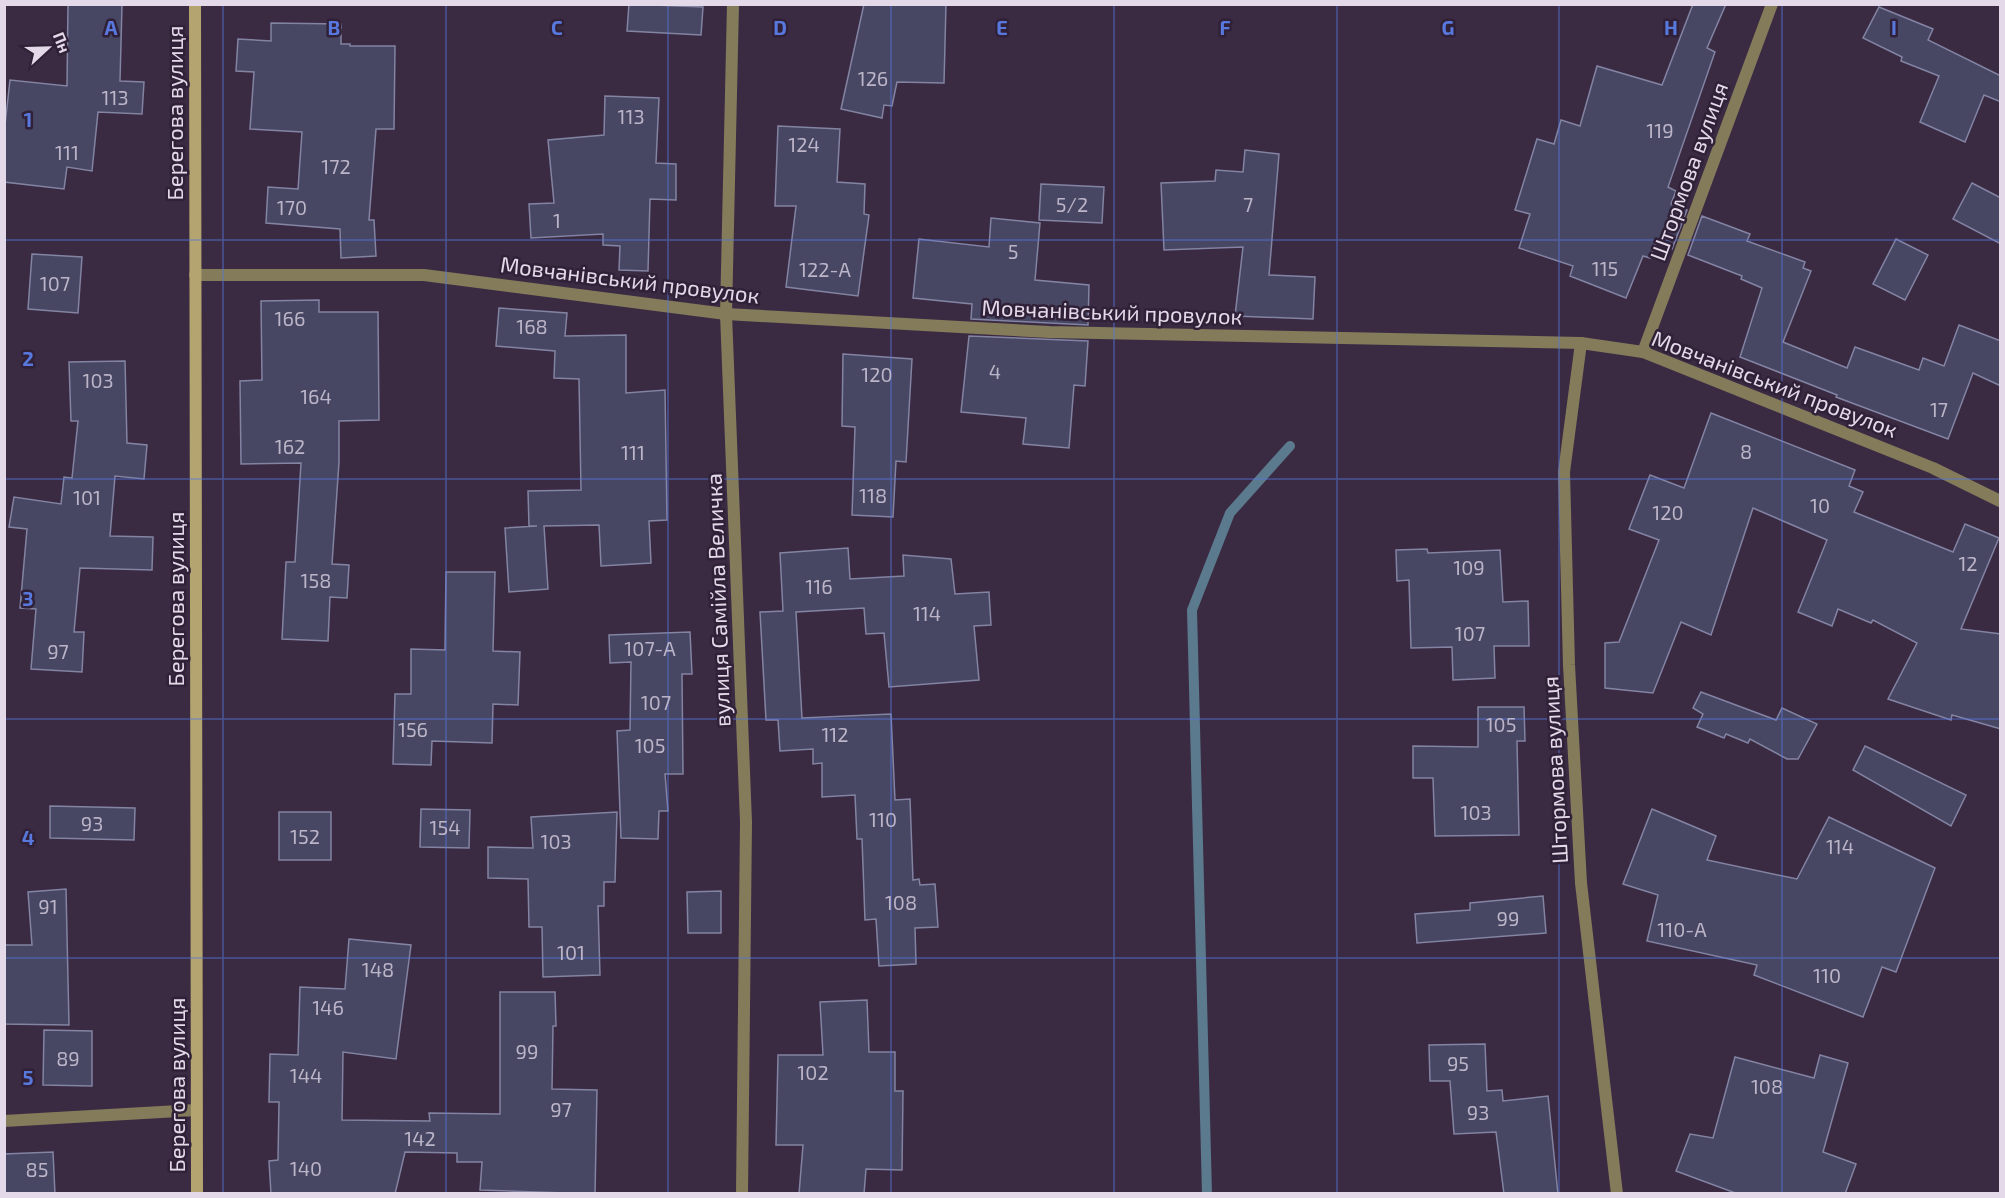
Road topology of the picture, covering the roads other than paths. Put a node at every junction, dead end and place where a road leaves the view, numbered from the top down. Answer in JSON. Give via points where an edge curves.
{"nodes":[{"id":1,"x":195,"y":4,"type":"edge"},
{"id":2,"x":733,"y":4,"type":"edge"},
{"id":3,"x":1772,"y":4,"type":"edge"},
{"id":4,"x":195,"y":275,"type":"junction"},
{"id":5,"x":726,"y":314,"type":"junction"},
{"id":6,"x":1581,"y":343,"type":"junction"},
{"id":7,"x":1643,"y":352,"type":"junction"},
{"id":8,"x":2001,"y":501,"type":"edge"},
{"id":9,"x":196,"y":1110,"type":"junction"},
{"id":10,"x":4,"y":1121,"type":"edge"},
{"id":11,"x":197,"y":1194,"type":"edge"},
{"id":12,"x":742,"y":1194,"type":"edge"},
{"id":13,"x":1617,"y":1194,"type":"edge"}],
"edges":[{"from":1,"to":4,"type":"street","name":"Берегова вулиця"},
{"from":2,"to":5,"type":"street","name":"вулиця Самійла Величка"},
{"from":3,"to":7,"type":"street","name":"Штормова вулиця"},
{"from":4,"to":5,"type":"street","name":"Мовчанівський провулок","via":[[424,275]]},
{"from":4,"to":9,"type":"street","name":"Берегова вулиця"},
{"from":5,"to":6,"type":"street","name":"Мовчанівський провулок","via":[[1049,332]]},
{"from":5,"to":12,"type":"street","name":"вулиця Самійла Величка","via":[[746,822]]},
{"from":6,"to":7,"type":"street","name":"Мовчанівський провулок"},
{"from":6,"to":13,"type":"street","name":"Штормова вулиця","via":[[1564,472],[1569,665],[1581,883]]},
{"from":7,"to":8,"type":"street","name":"Мовчанівський провулок","via":[[1933,468]]},
{"from":9,"to":10,"type":"street"},
{"from":9,"to":11,"type":"street","name":"Берегова вулиця"}]}
